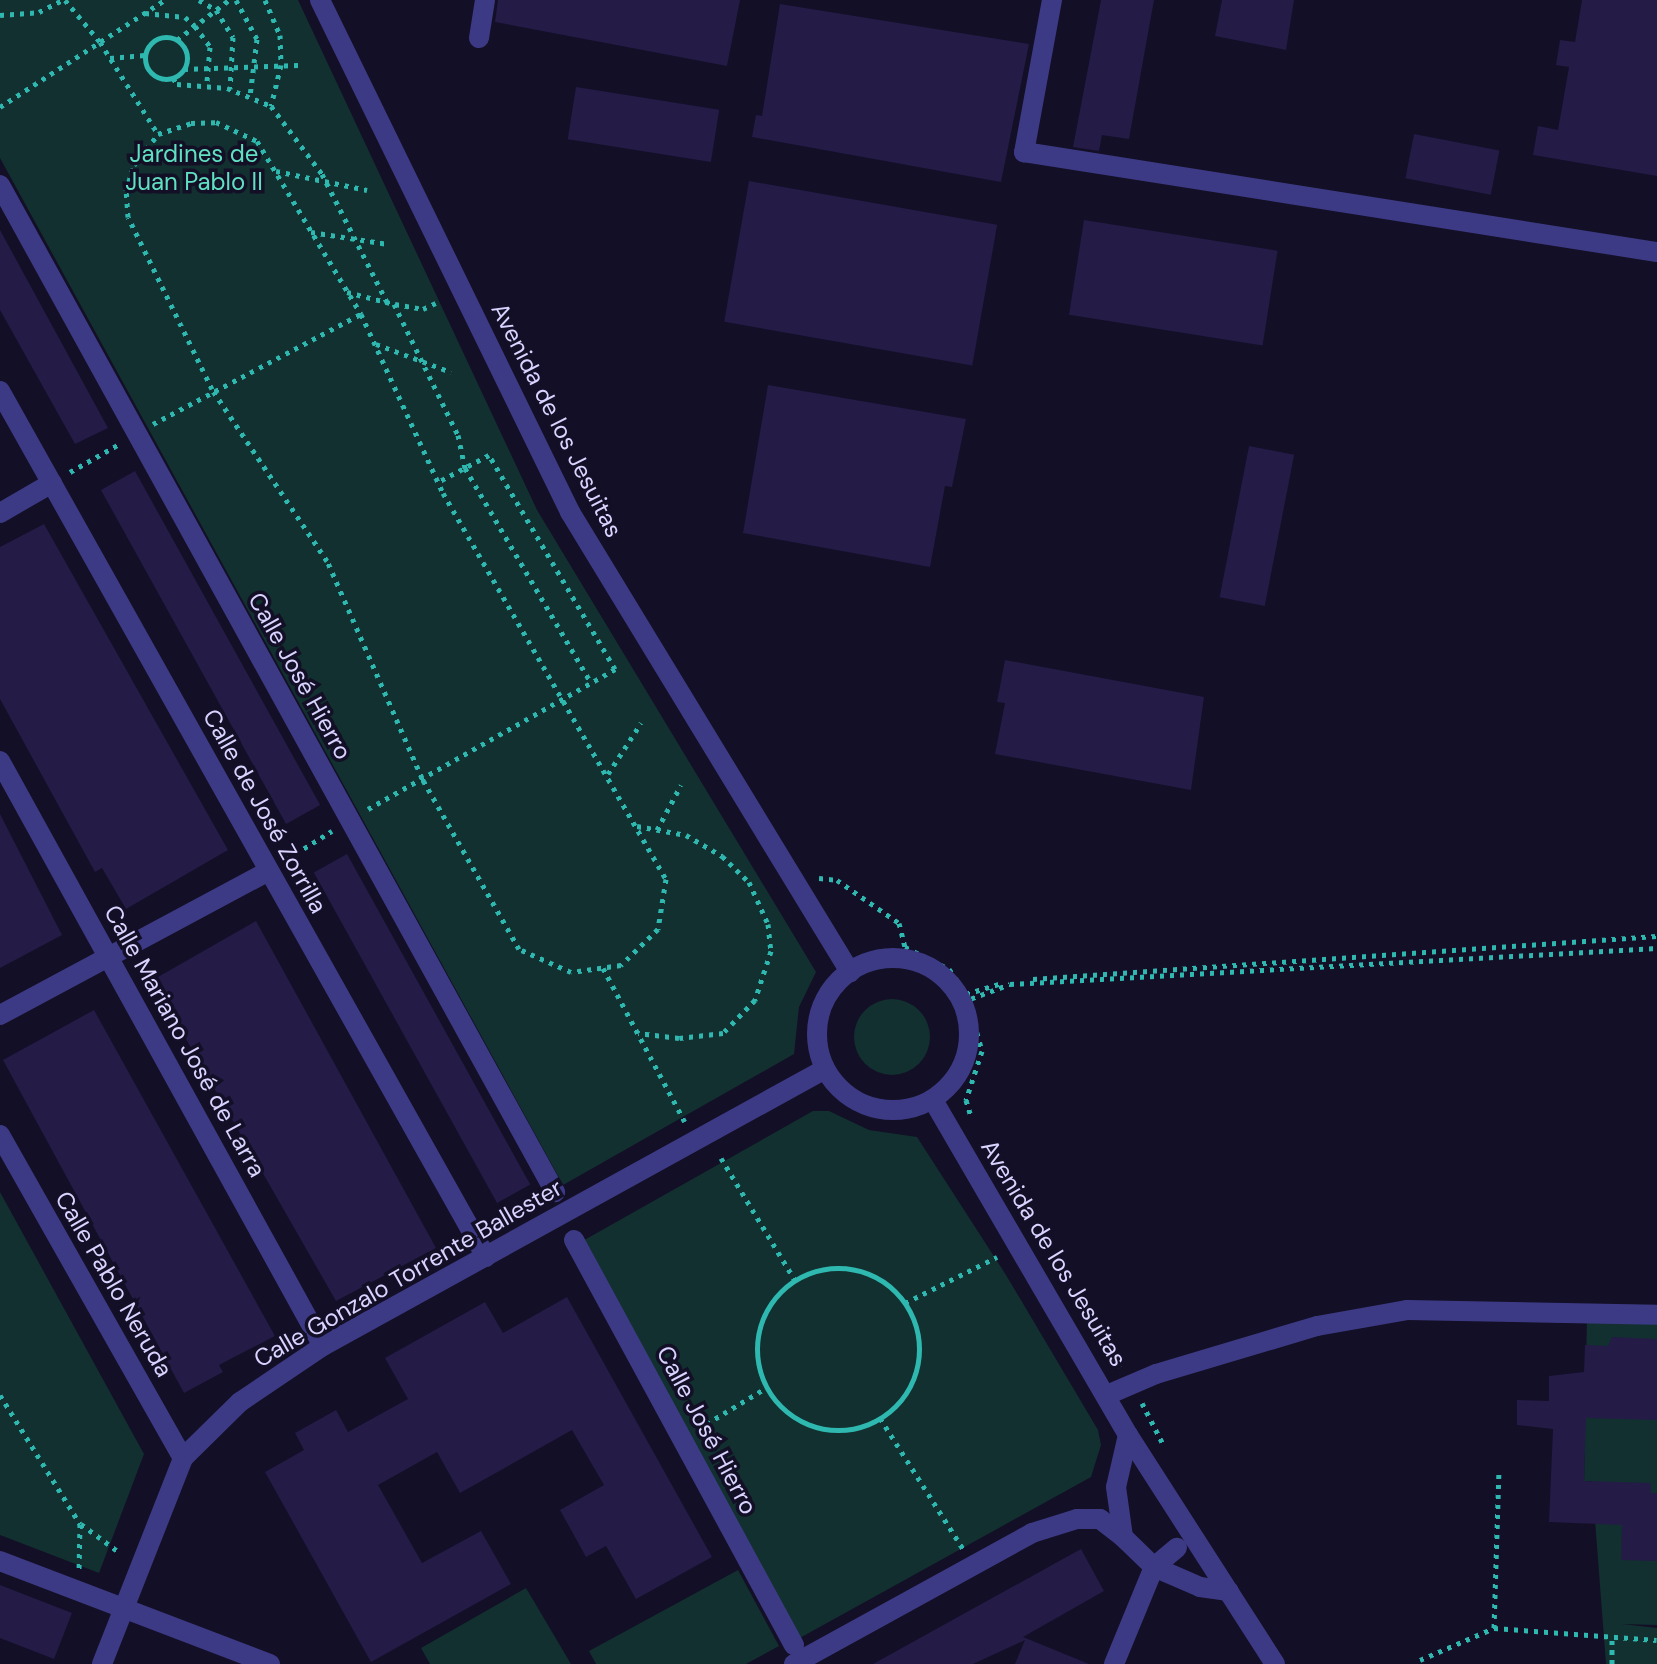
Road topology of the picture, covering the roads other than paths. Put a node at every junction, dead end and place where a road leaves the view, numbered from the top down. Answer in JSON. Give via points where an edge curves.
{"nodes":[{"id":1,"x":320,"y":0,"type":"edge"},
{"id":2,"x":485,"y":0,"type":"edge"},
{"id":3,"x":1052,"y":0,"type":"edge"},
{"id":4,"x":479,"y":38,"type":"dead end"},
{"id":5,"x":0,"y":185,"type":"edge"},
{"id":6,"x":1657,"y":252,"type":"edge"},
{"id":7,"x":0,"y":391,"type":"edge"},
{"id":8,"x":60,"y":478,"type":"junction"},
{"id":9,"x":0,"y":513,"type":"edge"},
{"id":10,"x":0,"y":761,"type":"edge"},
{"id":11,"x":275,"y":866,"type":"junction"},
{"id":12,"x":109,"y":954,"type":"junction"},
{"id":13,"x":850,"y":972,"type":"junction"},
{"id":14,"x":0,"y":1015,"type":"edge"},
{"id":15,"x":825,"y":1069,"type":"junction"},
{"id":16,"x":933,"y":1100,"type":"junction"},
{"id":17,"x":0,"y":1135,"type":"edge"},
{"id":18,"x":555,"y":1192,"type":"dead end"},
{"id":19,"x":574,"y":1240,"type":"dead end"},
{"id":20,"x":486,"y":1257,"type":"junction"},
{"id":21,"x":1657,"y":1315,"type":"edge"},
{"id":22,"x":323,"y":1346,"type":"junction"},
{"id":23,"x":1107,"y":1395,"type":"junction"},
{"id":24,"x":1128,"y":1435,"type":"junction"},
{"id":25,"x":183,"y":1458,"type":"junction"},
{"id":26,"x":1123,"y":1537,"type":"junction"},
{"id":27,"x":1197,"y":1539,"type":"junction"},
{"id":28,"x":1146,"y":1560,"type":"junction"},
{"id":29,"x":0,"y":1561,"type":"edge"},
{"id":30,"x":1229,"y":1591,"type":"junction"},
{"id":31,"x":124,"y":1608,"type":"junction"},
{"id":32,"x":794,"y":1655,"type":"edge"},
{"id":33,"x":102,"y":1664,"type":"edge"},
{"id":34,"x":270,"y":1664,"type":"edge"},
{"id":35,"x":1114,"y":1664,"type":"edge"},
{"id":36,"x":1275,"y":1664,"type":"edge"}],
"edges":[{"from":1,"to":13,"type":"street","name":"Avenida de los Jesuitas","via":[[570,512]]},
{"from":2,"to":4,"type":"street"},
{"from":3,"to":6,"type":"street","via":[[1024,152]]},
{"from":5,"to":18,"type":"street","name":"Calle José Hierro"},
{"from":7,"to":8,"type":"street","name":"Calle de José Zorrilla"},
{"from":8,"to":9,"type":"street"},
{"from":8,"to":11,"type":"street","name":"Calle de José Zorrilla"},
{"from":10,"to":12,"type":"street","name":"Calle Mariano José de Larra"},
{"from":11,"to":12,"type":"street"},
{"from":11,"to":20,"type":"street","name":"Calle de José Zorrilla"},
{"from":12,"to":14,"type":"street"},
{"from":12,"to":22,"type":"street","name":"Calle Mariano José de Larra"},
{"from":13,"to":15,"type":"street","via":[[828,996],[817,1027]]},
{"from":13,"to":16,"type":"street","via":[[872,961],[920,963],[966,999],[970,1039],[964,1063]]},
{"from":15,"to":16,"type":"street","via":[[861,1104],[910,1109]]},
{"from":15,"to":20,"type":"street","name":"Calle Gonzalo Torrente Ballester"},
{"from":16,"to":23,"type":"street","name":"Avenida de los Jesuitas"},
{"from":17,"to":25,"type":"street","name":"Calle Pablo Neruda"},
{"from":19,"to":32,"type":"street","name":"Calle José Hierro"},
{"from":20,"to":22,"type":"street","name":"Calle Gonzalo Torrente Ballester"},
{"from":21,"to":23,"type":"street","via":[[1407,1310],[1317,1326]]},
{"from":22,"to":25,"type":"street","name":"Calle Gonzalo Torrente Ballester","via":[[240,1402]]},
{"from":23,"to":24,"type":"street","name":"Avenida de los Jesuitas"},
{"from":24,"to":26,"type":"street","via":[[1116,1487]]},
{"from":24,"to":27,"type":"street","name":"Avenida de los Jesuitas"},
{"from":25,"to":31,"type":"street","name":"Calle Gonzalo Torrente Ballester"},
{"from":26,"to":28,"type":"street"},
{"from":26,"to":32,"type":"street","via":[[1100,1519],[1077,1519],[1032,1533]]},
{"from":27,"to":28,"type":"street"},
{"from":27,"to":30,"type":"street","name":"Avenida de los Jesuitas"},
{"from":28,"to":30,"type":"street","via":[[1200,1587]]},
{"from":28,"to":35,"type":"street"},
{"from":29,"to":31,"type":"street"},
{"from":30,"to":36,"type":"street","name":"Avenida de los Jesuitas"},
{"from":31,"to":33,"type":"street","name":"Calle Gonzalo Torrente Ballester"},
{"from":31,"to":34,"type":"street"}]}
